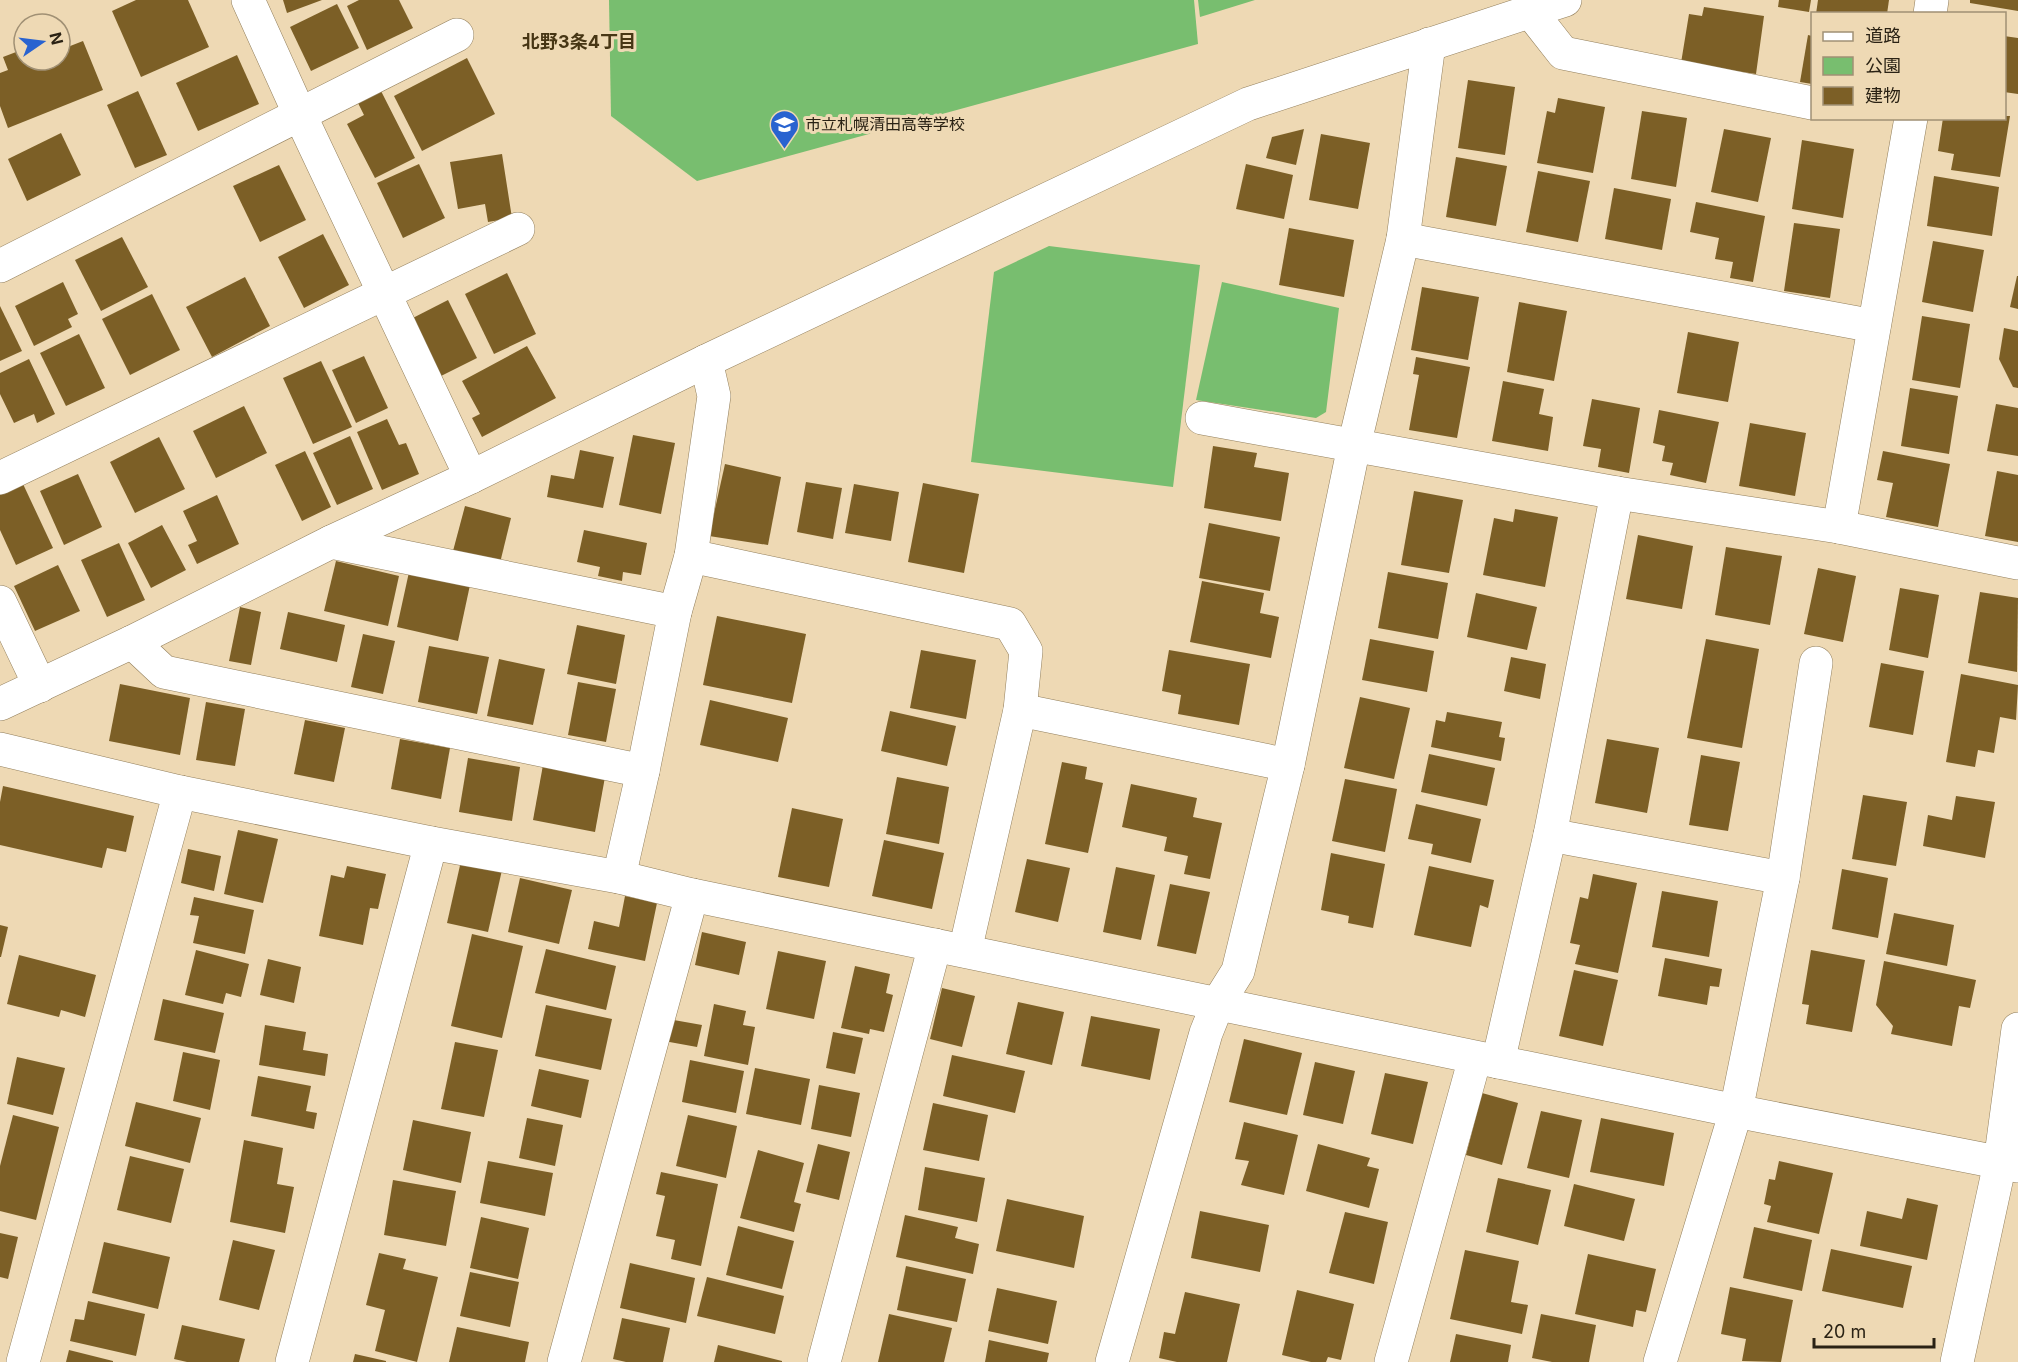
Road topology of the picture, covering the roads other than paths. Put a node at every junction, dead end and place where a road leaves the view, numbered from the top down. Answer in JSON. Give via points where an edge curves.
{"nodes":[{"id":1,"x":248,"y":0,"type":"edge"},
{"id":2,"x":1565,"y":0,"type":"edge"},
{"id":3,"x":1530,"y":11,"type":"junction"},
{"id":4,"x":457,"y":35,"type":"dead end"},
{"id":5,"x":1429,"y":44,"type":"junction"},
{"id":6,"x":1811,"y":103,"type":"edge"},
{"id":7,"x":300,"y":115,"type":"junction"},
{"id":8,"x":1905,"y":120,"type":"edge"},
{"id":9,"x":518,"y":229,"type":"dead end"},
{"id":10,"x":1403,"y":239,"type":"junction"},
{"id":11,"x":0,"y":266,"type":"edge"},
{"id":12,"x":383,"y":294,"type":"junction"},
{"id":13,"x":1874,"y":326,"type":"junction"},
{"id":14,"x":706,"y":361,"type":"junction"},
{"id":15,"x":1202,"y":418,"type":"dead end"},
{"id":16,"x":1354,"y":446,"type":"junction"},
{"id":17,"x":471,"y":477,"type":"junction"},
{"id":18,"x":0,"y":478,"type":"edge"},
{"id":19,"x":1617,"y":493,"type":"junction"},
{"id":20,"x":1839,"y":527,"type":"junction"},
{"id":21,"x":331,"y":542,"type":"junction"},
{"id":22,"x":691,"y":556,"type":"junction"},
{"id":23,"x":2018,"y":563,"type":"edge"},
{"id":24,"x":0,"y":602,"type":"edge"},
{"id":25,"x":675,"y":612,"type":"junction"},
{"id":26,"x":132,"y":642,"type":"junction"},
{"id":27,"x":1816,"y":663,"type":"dead end"},
{"id":28,"x":40,"y":686,"type":"junction"},
{"id":29,"x":0,"y":704,"type":"edge"},
{"id":30,"x":1020,"y":710,"type":"junction"},
{"id":31,"x":0,"y":749,"type":"edge"},
{"id":32,"x":1287,"y":765,"type":"junction"},
{"id":33,"x":643,"y":771,"type":"junction"},
{"id":34,"x":180,"y":792,"type":"junction"},
{"id":35,"x":1550,"y":835,"type":"junction"},
{"id":36,"x":431,"y":843,"type":"junction"},
{"id":37,"x":619,"y":877,"type":"junction"},
{"id":38,"x":1783,"y":878,"type":"junction"},
{"id":39,"x":692,"y":895,"type":"junction"},
{"id":40,"x":950,"y":948,"type":"junction"},
{"id":41,"x":1218,"y":1003,"type":"junction"},
{"id":42,"x":2018,"y":1029,"type":"edge"},
{"id":43,"x":1486,"y":1060,"type":"junction"},
{"id":44,"x":1736,"y":1111,"type":"junction"},
{"id":45,"x":2009,"y":1164,"type":"edge"},
{"id":46,"x":23,"y":1362,"type":"edge"},
{"id":47,"x":292,"y":1362,"type":"edge"},
{"id":48,"x":564,"y":1362,"type":"edge"},
{"id":49,"x":824,"y":1362,"type":"edge"},
{"id":50,"x":1112,"y":1362,"type":"edge"},
{"id":51,"x":1390,"y":1362,"type":"edge"},
{"id":52,"x":1660,"y":1362,"type":"edge"},
{"id":53,"x":1957,"y":1362,"type":"edge"}],
"edges":[{"from":1,"to":7,"type":"street"},
{"from":2,"to":3,"type":"street"},
{"from":3,"to":5,"type":"street"},
{"from":3,"to":6,"type":"street","via":[[1563,53]]},
{"from":4,"to":7,"type":"street"},
{"from":5,"to":10,"type":"street"},
{"from":5,"to":14,"type":"street","via":[[1248,104]]},
{"from":7,"to":11,"type":"street"},
{"from":7,"to":12,"type":"street"},
{"from":8,"to":13,"type":"street"},
{"from":9,"to":12,"type":"street"},
{"from":10,"to":13,"type":"street"},
{"from":10,"to":16,"type":"street"},
{"from":12,"to":17,"type":"street"},
{"from":12,"to":18,"type":"street"},
{"from":13,"to":20,"type":"street"},
{"from":14,"to":17,"type":"street"},
{"from":14,"to":22,"type":"street","via":[[714,396]]},
{"from":15,"to":16,"type":"street"},
{"from":16,"to":19,"type":"street"},
{"from":16,"to":32,"type":"street"},
{"from":17,"to":21,"type":"street"},
{"from":19,"to":20,"type":"street"},
{"from":19,"to":35,"type":"street"},
{"from":20,"to":23,"type":"street"},
{"from":21,"to":25,"type":"street"},
{"from":21,"to":26,"type":"street"},
{"from":22,"to":25,"type":"street"},
{"from":22,"to":30,"type":"street","via":[[1011,624],[1026,651]]},
{"from":24,"to":28,"type":"street"},
{"from":25,"to":33,"type":"street"},
{"from":26,"to":28,"type":"street"},
{"from":26,"to":33,"type":"street","via":[[164,672]]},
{"from":27,"to":38,"type":"street"},
{"from":28,"to":29,"type":"street"},
{"from":30,"to":32,"type":"street"},
{"from":30,"to":40,"type":"street"},
{"from":31,"to":34,"type":"street"},
{"from":32,"to":41,"type":"street","via":[[1238,972]]},
{"from":33,"to":37,"type":"street"},
{"from":34,"to":36,"type":"street"},
{"from":34,"to":46,"type":"street"},
{"from":35,"to":38,"type":"street"},
{"from":35,"to":43,"type":"street"},
{"from":36,"to":37,"type":"street"},
{"from":36,"to":47,"type":"street"},
{"from":37,"to":39,"type":"street"},
{"from":38,"to":44,"type":"street"},
{"from":39,"to":40,"type":"street"},
{"from":39,"to":48,"type":"street"},
{"from":40,"to":41,"type":"street"},
{"from":40,"to":49,"type":"street"},
{"from":41,"to":43,"type":"street"},
{"from":41,"to":50,"type":"street","via":[[1206,1033]]},
{"from":42,"to":45,"type":"street"},
{"from":43,"to":44,"type":"street"},
{"from":43,"to":51,"type":"street"},
{"from":44,"to":45,"type":"street"},
{"from":44,"to":52,"type":"street"},
{"from":45,"to":53,"type":"street"}]}
